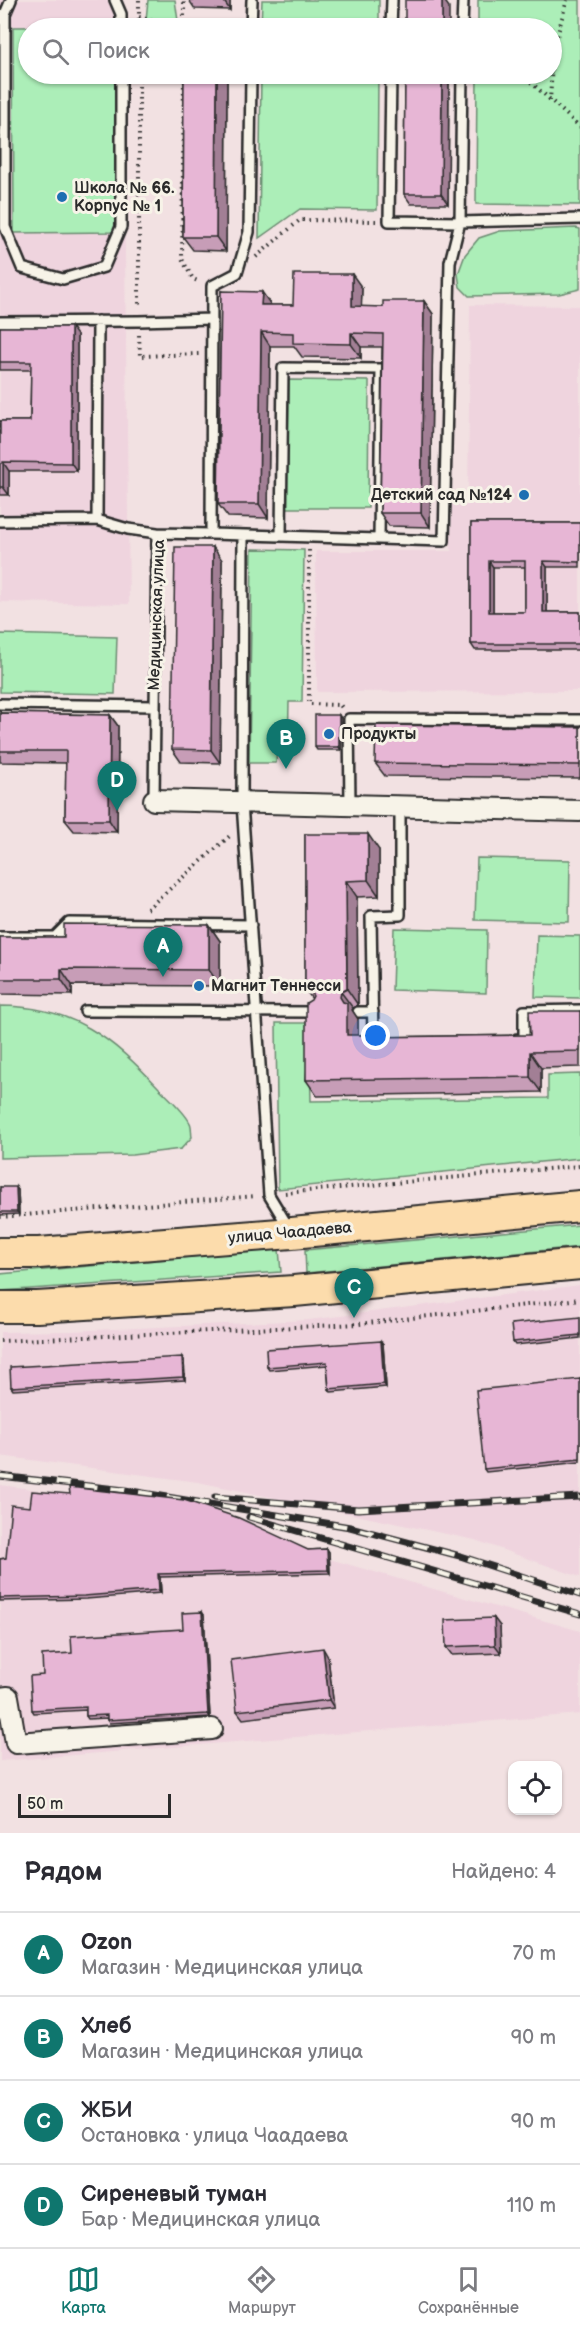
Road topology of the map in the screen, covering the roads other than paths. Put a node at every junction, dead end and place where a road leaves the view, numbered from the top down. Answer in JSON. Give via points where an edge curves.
{"nodes":[{"id":1,"x":11,"y":0,"type":"edge"},
{"id":2,"x":115,"y":0,"type":"edge"},
{"id":3,"x":252,"y":0,"type":"edge"},
{"id":4,"x":392,"y":0,"type":"edge"},
{"id":5,"x":463,"y":0,"type":"edge"},
{"id":6,"x":121,"y":18,"type":"edge"},
{"id":7,"x":251,"y":18,"type":"edge"},
{"id":8,"x":391,"y":18,"type":"edge"},
{"id":9,"x":462,"y":18,"type":"edge"},
{"id":10,"x":121,"y":84,"type":"edge"},
{"id":11,"x":251,"y":84,"type":"edge"},
{"id":12,"x":391,"y":84,"type":"edge"},
{"id":13,"x":462,"y":84,"type":"edge"},
{"id":14,"x":580,"y":219,"type":"edge"},
{"id":15,"x":460,"y":222,"type":"junction"},
{"id":16,"x":212,"y":319,"type":"junction"},
{"id":17,"x":98,"y":321,"type":"junction"},
{"id":18,"x":0,"y":322,"type":"edge"},
{"id":19,"x":0,"y":520,"type":"edge"},
{"id":20,"x":97,"y":520,"type":"junction"},
{"id":21,"x":157,"y":533,"type":"junction"},
{"id":22,"x":211,"y":534,"type":"junction"},
{"id":23,"x":243,"y":535,"type":"junction"},
{"id":24,"x":281,"y":536,"type":"junction"},
{"id":25,"x":379,"y":539,"type":"junction"},
{"id":26,"x":0,"y":704,"type":"edge"},
{"id":27,"x":155,"y":706,"type":"junction"},
{"id":28,"x":580,"y":720,"type":"edge"},
{"id":29,"x":154,"y":800,"type":"joint"},
{"id":30,"x":242,"y":803,"type":"junction"},
{"id":31,"x":350,"y":805,"type":"junction"},
{"id":32,"x":400,"y":806,"type":"junction"},
{"id":33,"x":580,"y":811,"type":"edge"},
{"id":34,"x":251,"y":925,"type":"junction"},
{"id":35,"x":0,"y":937,"type":"edge"},
{"id":36,"x":580,"y":1010,"type":"edge"},
{"id":37,"x":85,"y":1011,"type":"dead end"},
{"id":38,"x":257,"y":1011,"type":"junction"},
{"id":39,"x":316,"y":1012,"type":"edge"},
{"id":40,"x":358,"y":1012,"type":"dead end"},
{"id":41,"x":373,"y":1012,"type":"junction"},
{"id":42,"x":501,"y":1039,"type":"edge"},
{"id":43,"x":396,"y":1041,"type":"edge"},
{"id":44,"x":580,"y":1206,"type":"edge"},
{"id":45,"x":292,"y":1233,"type":"junction"},
{"id":46,"x":0,"y":1254,"type":"edge"},
{"id":47,"x":580,"y":1264,"type":"edge"},
{"id":48,"x":0,"y":1314,"type":"edge"},
{"id":49,"x":0,"y":1698,"type":"edge"},
{"id":50,"x":212,"y":1729,"type":"dead end"}],
"edges":[{"from":1,"to":10,"type":"lane","via":[[5,14],[5,227],[22,268],[63,279],[104,267],[121,227]]},
{"from":2,"to":6,"type":"lane"},
{"from":3,"to":7,"type":"lane"},
{"from":4,"to":8,"type":"lane"},
{"from":5,"to":9,"type":"lane"},
{"from":11,"to":16,"type":"lane","via":[[249,232],[237,273],[212,286]]},
{"from":12,"to":15,"type":"lane","via":[[389,221]]},
{"from":13,"to":15,"type":"lane"},
{"from":14,"to":15,"type":"lane"},
{"from":15,"to":25,"type":"lane","name":"Медицинская улица","via":[[450,262],[444,541]]},
{"from":16,"to":17,"type":"lane"},
{"from":16,"to":22,"type":"lane"},
{"from":17,"to":18,"type":"lane"},
{"from":17,"to":20,"type":"lane"},
{"from":19,"to":20,"type":"lane"},
{"from":20,"to":21,"type":"lane"},
{"from":21,"to":22,"type":"lane","name":"Медицинская улица"},
{"from":21,"to":27,"type":"lane","name":"Медицинская улица"},
{"from":22,"to":23,"type":"lane","name":"Медицинская улица"},
{"from":23,"to":24,"type":"lane","name":"Медицинская улица"},
{"from":23,"to":30,"type":"lane"},
{"from":24,"to":25,"type":"lane","name":"Медицинская улица"},
{"from":24,"to":25,"type":"lane","via":[[283,368],[381,369]]},
{"from":26,"to":27,"type":"lane"},
{"from":27,"to":29,"type":"lane","name":"Медицинская улица"},
{"from":28,"to":31,"type":"lane","via":[[349,719]]},
{"from":29,"to":30,"type":"street","name":"Медицинская улица"},
{"from":30,"to":31,"type":"street","name":"Медицинская улица"},
{"from":30,"to":34,"type":"lane"},
{"from":31,"to":32,"type":"street","name":"Медицинская улица"},
{"from":32,"to":33,"type":"street","name":"Медицинская улица"},
{"from":32,"to":41,"type":"lane","via":[[400,915],[371,916]]},
{"from":34,"to":35,"type":"lane","via":[[69,923],[55,937]]},
{"from":34,"to":38,"type":"lane"},
{"from":36,"to":42,"type":"lane","via":[[524,1011],[524,1039]]},
{"from":37,"to":38,"type":"lane"},
{"from":38,"to":39,"type":"lane"},
{"from":38,"to":45,"type":"lane","via":[[269,1195]]},
{"from":40,"to":41,"type":"lane"},
{"from":41,"to":43,"type":"lane","via":[[373,1041]]},
{"from":44,"to":45,"type":"main road","name":"улица Чаадаева"},
{"from":45,"to":46,"type":"main road","name":"улица Чаадаева"},
{"from":47,"to":48,"type":"main road","via":[[294,1291],[37,1307]]},
{"from":49,"to":50,"type":"street","via":[[8,1697],[16,1743]]}]}
